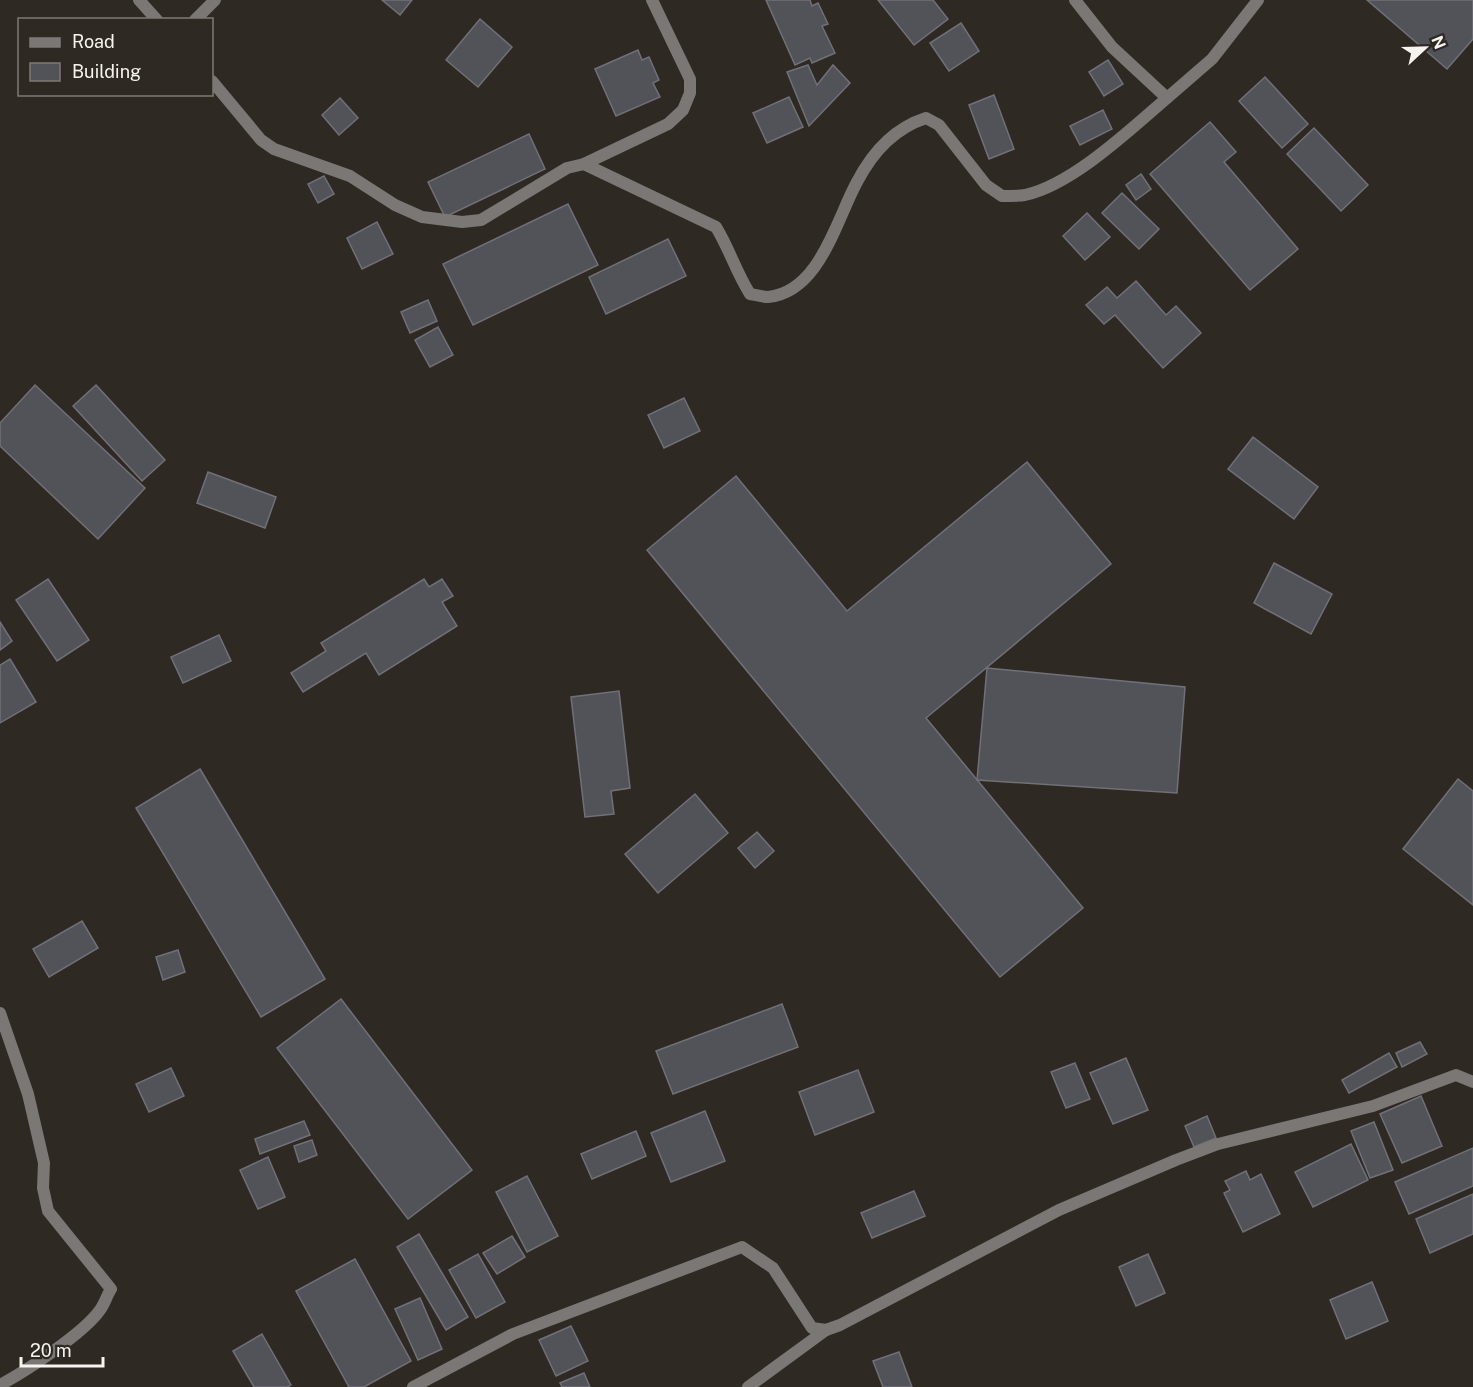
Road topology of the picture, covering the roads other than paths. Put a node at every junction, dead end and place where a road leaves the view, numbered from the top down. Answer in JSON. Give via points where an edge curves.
{"nodes":[{"id":1,"x":139,"y":0,"type":"edge"},
{"id":2,"x":216,"y":0,"type":"edge"},
{"id":3,"x":652,"y":0,"type":"edge"},
{"id":4,"x":1075,"y":0,"type":"edge"},
{"id":5,"x":1258,"y":0,"type":"edge"},
{"id":6,"x":155,"y":18,"type":"edge"},
{"id":7,"x":197,"y":18,"type":"edge"},
{"id":8,"x":213,"y":82,"type":"edge"},
{"id":9,"x":1167,"y":98,"type":"junction"},
{"id":10,"x":584,"y":164,"type":"junction"},
{"id":11,"x":0,"y":1013,"type":"edge"},
{"id":12,"x":1473,"y":1082,"type":"edge"},
{"id":13,"x":826,"y":1330,"type":"junction"},
{"id":14,"x":0,"y":1385,"type":"edge"},
{"id":15,"x":412,"y":1387,"type":"edge"},
{"id":16,"x":748,"y":1387,"type":"edge"}],
"edges":[{"from":1,"to":6,"type":"street"},
{"from":2,"to":7,"type":"street"},
{"from":3,"to":10,"type":"street","via":[[690,79],[690,93],[682,110],[668,124]]},
{"from":4,"to":9,"type":"street","via":[[1112,47]]},
{"from":5,"to":9,"type":"street","via":[[1212,59]]},
{"from":8,"to":10,"type":"street","via":[[261,140],[274,149],[350,176],[422,217],[481,220],[567,168]]},
{"from":9,"to":10,"type":"street","via":[[1098,157],[1026,195],[1002,196],[986,184],[939,125],[926,118],[909,123],[888,138],[858,180],[818,263],[806,278],[787,291],[768,297],[750,294],[716,227]]},
{"from":11,"to":14,"type":"street","via":[[28,1094],[44,1163],[43,1188],[48,1211],[111,1289],[100,1310],[82,1328]]},
{"from":12,"to":13,"type":"street","via":[[1456,1075],[1373,1106],[1218,1144],[1176,1160],[1059,1210]]},
{"from":13,"to":15,"type":"street","via":[[812,1328],[773,1268],[742,1247],[513,1334]]},
{"from":13,"to":16,"type":"street"}]}
